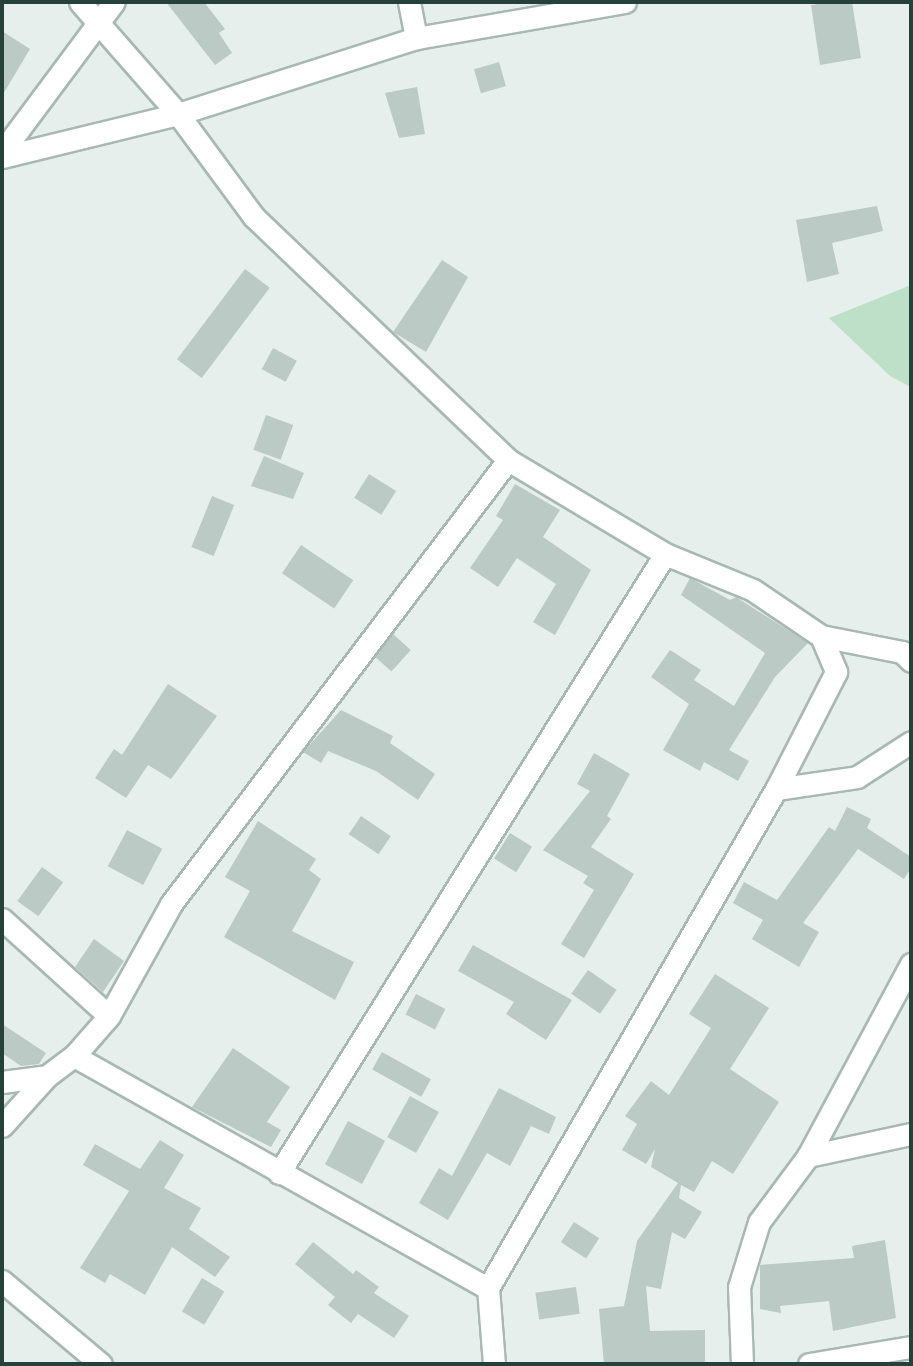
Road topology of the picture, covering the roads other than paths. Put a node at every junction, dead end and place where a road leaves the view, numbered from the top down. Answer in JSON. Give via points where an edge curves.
{"nodes":[{"id":1,"x":80,"y":2,"type":"edge"},
{"id":2,"x":114,"y":2,"type":"edge"},
{"id":3,"x":409,"y":2,"type":"edge"},
{"id":4,"x":625,"y":2,"type":"edge"},
{"id":5,"x":98,"y":17,"type":"junction"},
{"id":6,"x":416,"y":38,"type":"junction"},
{"id":7,"x":178,"y":114,"type":"junction"},
{"id":8,"x":2,"y":155,"type":"edge"},
{"id":9,"x":508,"y":460,"type":"junction"},
{"id":10,"x":665,"y":554,"type":"junction"},
{"id":11,"x":821,"y":636,"type":"junction"},
{"id":12,"x":911,"y":661,"type":"edge"},
{"id":13,"x":911,"y":742,"type":"edge"},
{"id":14,"x":776,"y":789,"type":"junction"},
{"id":15,"x":2,"y":919,"type":"edge"},
{"id":16,"x":911,"y":964,"type":"edge"},
{"id":17,"x":109,"y":1016,"type":"junction"},
{"id":18,"x":74,"y":1056,"type":"junction"},
{"id":19,"x":47,"y":1076,"type":"junction"},
{"id":20,"x":2,"y":1082,"type":"edge"},
{"id":21,"x":2,"y":1126,"type":"edge"},
{"id":22,"x":911,"y":1134,"type":"edge"},
{"id":23,"x":808,"y":1156,"type":"junction"},
{"id":24,"x":279,"y":1173,"type":"junction"},
{"id":25,"x":2,"y":1281,"type":"edge"},
{"id":26,"x":488,"y":1288,"type":"junction"},
{"id":27,"x":911,"y":1346,"type":"edge"},
{"id":28,"x":101,"y":1364,"type":"edge"},
{"id":29,"x":494,"y":1364,"type":"edge"},
{"id":30,"x":742,"y":1364,"type":"edge"},
{"id":31,"x":809,"y":1364,"type":"edge"}],
"edges":[{"from":1,"to":5,"type":"street"},
{"from":2,"to":5,"type":"street"},
{"from":3,"to":6,"type":"street"},
{"from":4,"to":6,"type":"street"},
{"from":5,"to":7,"type":"street"},
{"from":5,"to":8,"type":"street"},
{"from":6,"to":7,"type":"street"},
{"from":7,"to":8,"type":"street"},
{"from":7,"to":9,"type":"street","via":[[254,217]]},
{"from":9,"to":10,"type":"street"},
{"from":9,"to":17,"type":"street","via":[[171,904]]},
{"from":10,"to":11,"type":"street","via":[[753,590]]},
{"from":10,"to":24,"type":"street"},
{"from":11,"to":12,"type":"street","via":[[902,652]]},
{"from":11,"to":14,"type":"street","via":[[836,672]]},
{"from":13,"to":14,"type":"street","via":[[857,778]]},
{"from":14,"to":26,"type":"street"},
{"from":15,"to":17,"type":"street"},
{"from":16,"to":23,"type":"street"},
{"from":17,"to":18,"type":"street"},
{"from":18,"to":19,"type":"street"},
{"from":18,"to":24,"type":"street"},
{"from":19,"to":20,"type":"street"},
{"from":19,"to":21,"type":"street"},
{"from":22,"to":23,"type":"street"},
{"from":23,"to":30,"type":"street","via":[[755,1235],[739,1287]]},
{"from":24,"to":26,"type":"street"},
{"from":25,"to":28,"type":"street"},
{"from":26,"to":29,"type":"street"},
{"from":27,"to":31,"type":"street"}]}
